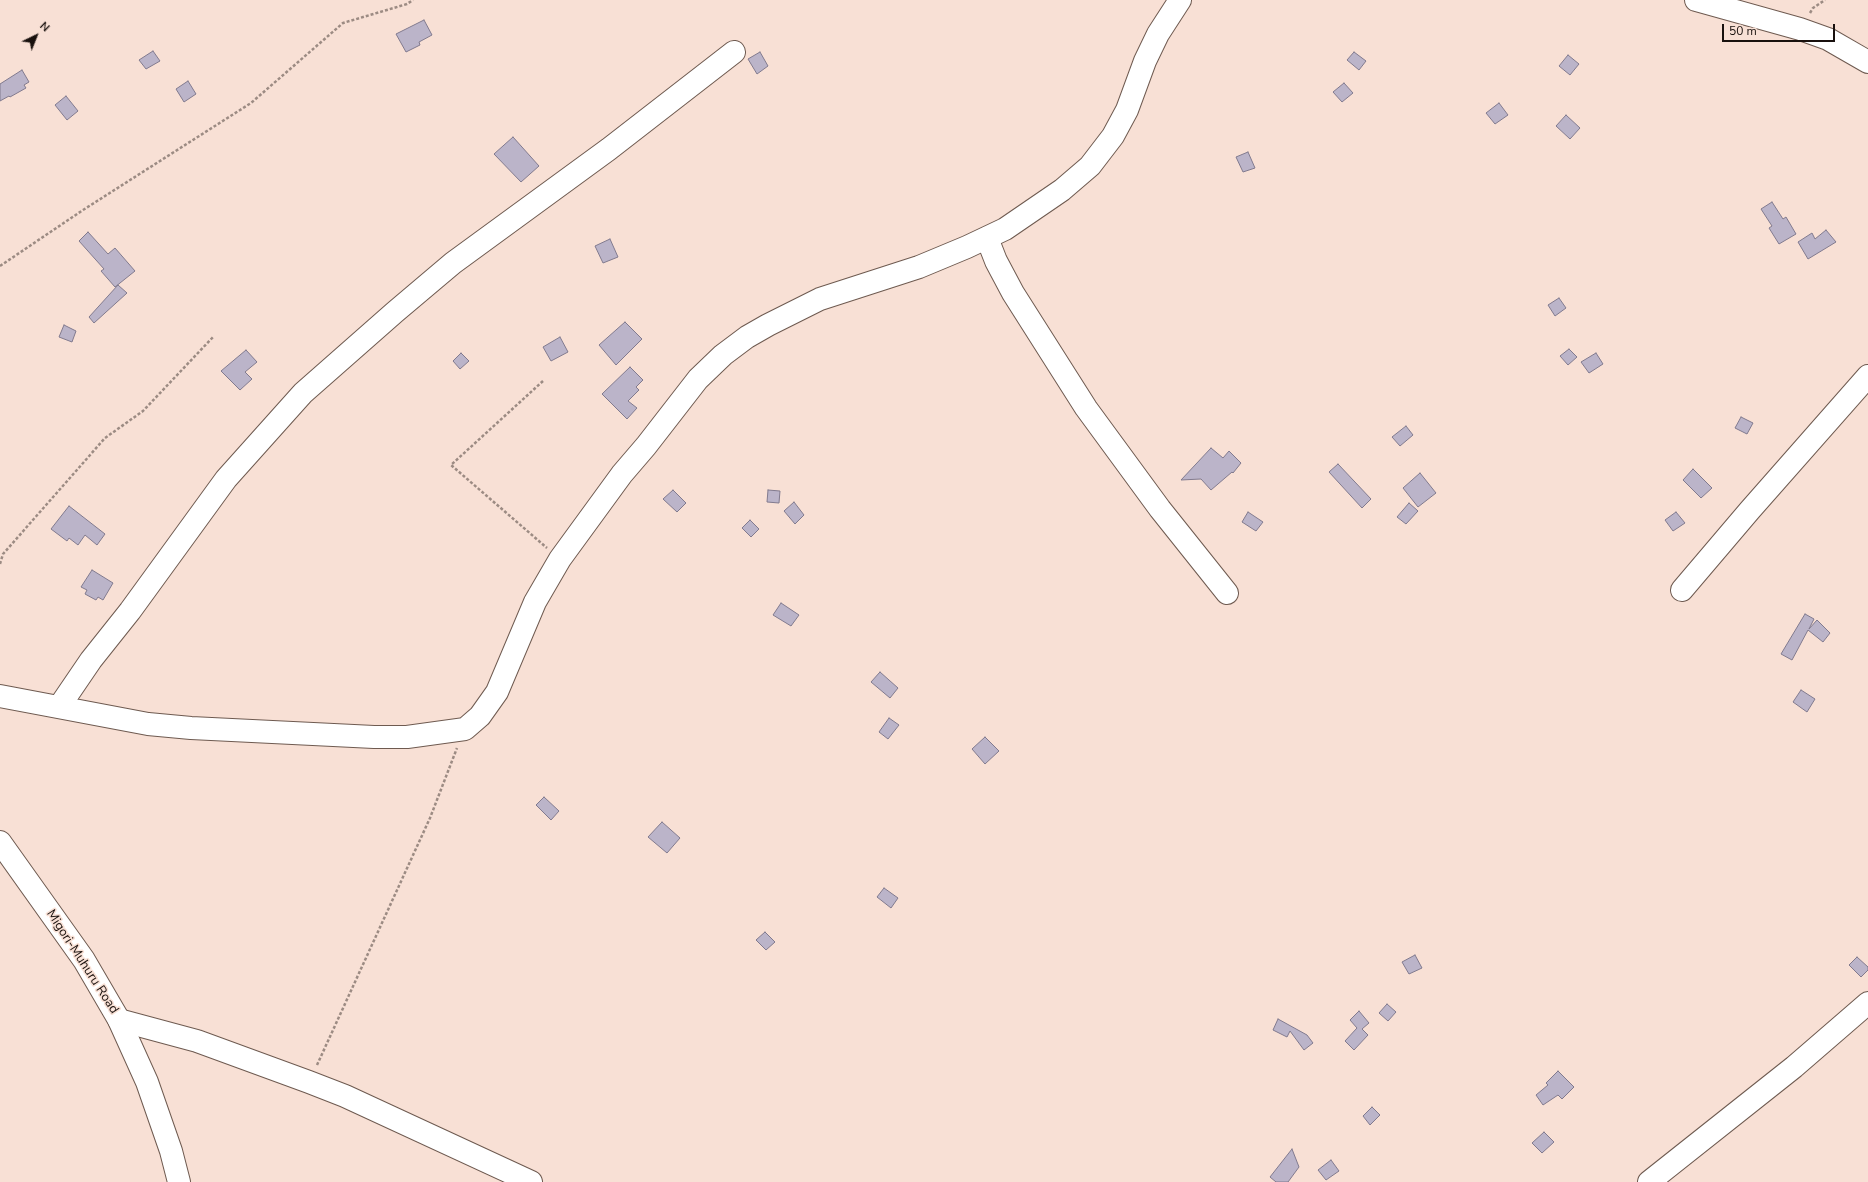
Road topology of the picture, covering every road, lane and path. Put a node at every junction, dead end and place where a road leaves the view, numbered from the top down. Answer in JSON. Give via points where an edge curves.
{"nodes":[{"id":1,"x":413,"y":0,"type":"edge"},
{"id":2,"x":1180,"y":0,"type":"edge"},
{"id":3,"x":1696,"y":0,"type":"edge"},
{"id":4,"x":734,"y":52,"type":"dead end"},
{"id":5,"x":1868,"y":62,"type":"edge"},
{"id":6,"x":987,"y":238,"type":"junction"},
{"id":7,"x":0,"y":266,"type":"edge"},
{"id":8,"x":214,"y":336,"type":"dead end"},
{"id":9,"x":1868,"y":376,"type":"edge"},
{"id":10,"x":543,"y":381,"type":"dead end"},
{"id":11,"x":560,"y":559,"type":"junction"},
{"id":12,"x":0,"y":564,"type":"edge"},
{"id":13,"x":1682,"y":590,"type":"dead end"},
{"id":14,"x":1227,"y":592,"type":"dead end"},
{"id":15,"x":0,"y":696,"type":"edge"},
{"id":16,"x":59,"y":707,"type":"junction"},
{"id":17,"x":465,"y":729,"type":"junction"},
{"id":18,"x":0,"y":842,"type":"edge"},
{"id":19,"x":1868,"y":1003,"type":"edge"},
{"id":20,"x":119,"y":1020,"type":"junction"},
{"id":21,"x":309,"y":1082,"type":"junction"},
{"id":22,"x":179,"y":1182,"type":"edge"},
{"id":23,"x":531,"y":1182,"type":"edge"},
{"id":24,"x":1649,"y":1182,"type":"edge"}],
"edges":[{"from":1,"to":7,"type":"path","via":[[343,23],[252,103]]},
{"from":2,"to":6,"type":"main road","via":[[1172,10],[1149,55],[1127,110],[1113,136],[1090,166],[1042,205]]},
{"from":3,"to":5,"type":"main road","via":[[1828,39]]},
{"from":4,"to":16,"type":"main road","via":[[609,149],[454,263],[304,393],[226,479]]},
{"from":6,"to":11,"type":"main road","via":[[919,267],[820,299],[746,337],[698,379],[609,491]]},
{"from":6,"to":14,"type":"main road","via":[[1012,292],[1086,408],[1160,509]]},
{"from":8,"to":12,"type":"path","via":[[143,411],[105,438],[3,554]]},
{"from":9,"to":13,"type":"main road"},
{"from":10,"to":11,"type":"path","via":[[450,464]]},
{"from":11,"to":17,"type":"main road","via":[[535,602],[497,692],[480,716]]},
{"from":15,"to":16,"type":"main road"},
{"from":16,"to":17,"type":"main road","via":[[148,724],[190,728],[374,737],[441,734]]},
{"from":17,"to":21,"type":"path","via":[[430,818]]},
{"from":18,"to":20,"type":"main road","name":"Migori-Muhuru Road","via":[[84,960]]},
{"from":19,"to":24,"type":"main road","via":[[1794,1067]]},
{"from":20,"to":21,"type":"main road","via":[[197,1041]]},
{"from":20,"to":22,"type":"main road","name":"Migori-Muhuru Road","via":[[147,1082]]},
{"from":21,"to":23,"type":"main road","via":[[345,1096]]}]}
